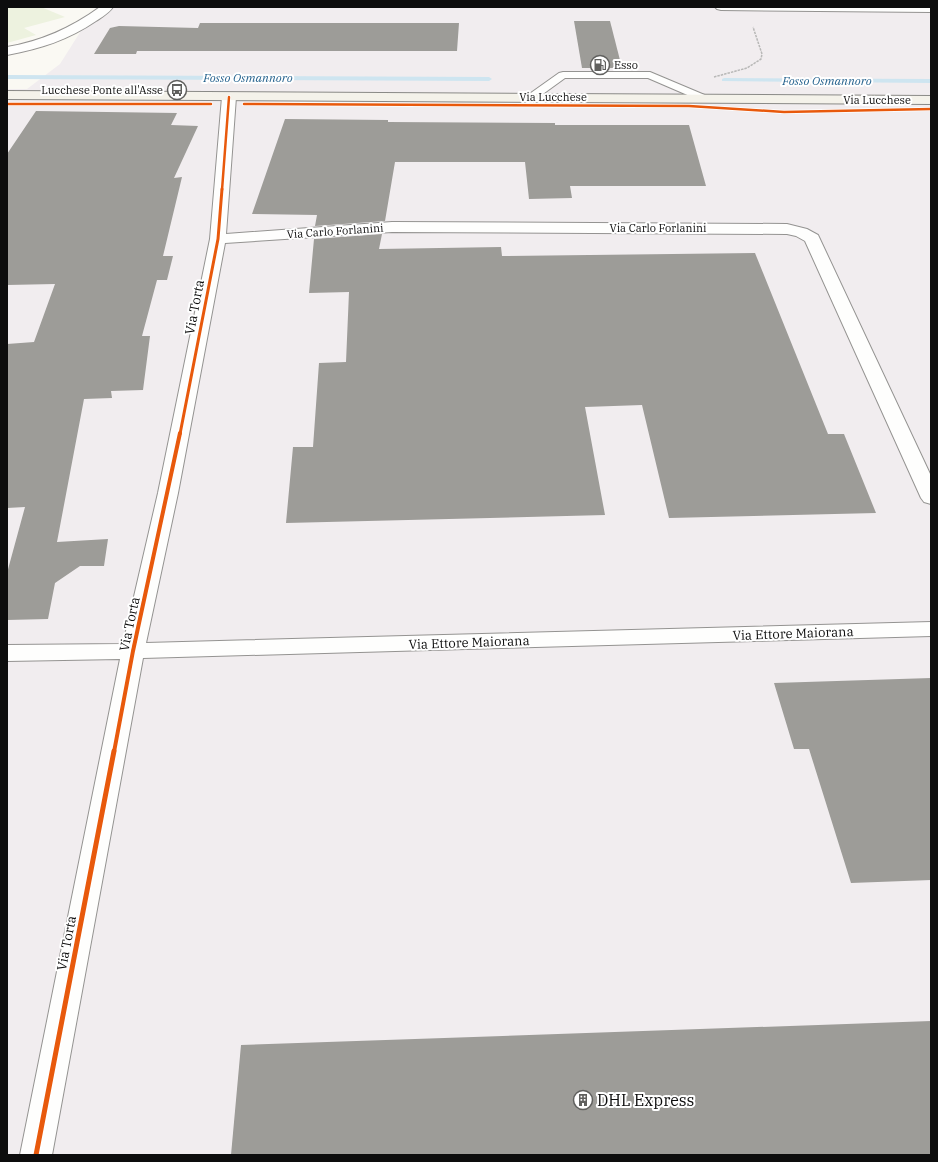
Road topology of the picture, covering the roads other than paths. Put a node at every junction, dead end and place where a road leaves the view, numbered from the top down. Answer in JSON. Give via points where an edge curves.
{"nodes":[{"id":1,"x":107,"y":7,"type":"edge"},
{"id":2,"x":722,"y":7,"type":"edge"},
{"id":3,"x":931,"y":8,"type":"edge"},
{"id":4,"x":7,"y":51,"type":"edge"},
{"id":5,"x":7,"y":96,"type":"edge"},
{"id":6,"x":229,"y":97,"type":"junction"},
{"id":7,"x":532,"y":97,"type":"junction"},
{"id":8,"x":703,"y":98,"type":"junction"},
{"id":9,"x":931,"y":100,"type":"edge"},
{"id":10,"x":218,"y":239,"type":"junction"},
{"id":11,"x":931,"y":498,"type":"edge"},
{"id":12,"x":931,"y":629,"type":"edge"},
{"id":13,"x":133,"y":651,"type":"junction"},
{"id":14,"x":7,"y":653,"type":"edge"},
{"id":15,"x":36,"y":1155,"type":"edge"}],
"edges":[{"from":1,"to":4,"type":"street","via":[[81,26],[55,40]]},
{"from":2,"to":3,"type":"street"},
{"from":5,"to":6,"type":"main road","name":"Via Lucchese"},
{"from":6,"to":7,"type":"main road","name":"Via Lucchese"},
{"from":6,"to":10,"type":"street","name":"Via Torta"},
{"from":7,"to":8,"type":"main road","name":"Via Lucchese"},
{"from":7,"to":8,"type":"lane","via":[[563,76],[650,75]]},
{"from":8,"to":9,"type":"main road","name":"Via Lucchese"},
{"from":10,"to":11,"type":"street","name":"Via Carlo Forlanini","via":[[392,227],[787,229],[801,232],[812,238]]},
{"from":10,"to":13,"type":"street","name":"Via Torta","via":[[168,493]]},
{"from":12,"to":13,"type":"street","name":"Via Ettore Maiorana"},
{"from":13,"to":14,"type":"street","name":"Via Ettore Maiorana"},
{"from":13,"to":15,"type":"street","name":"Via Torta"}]}
